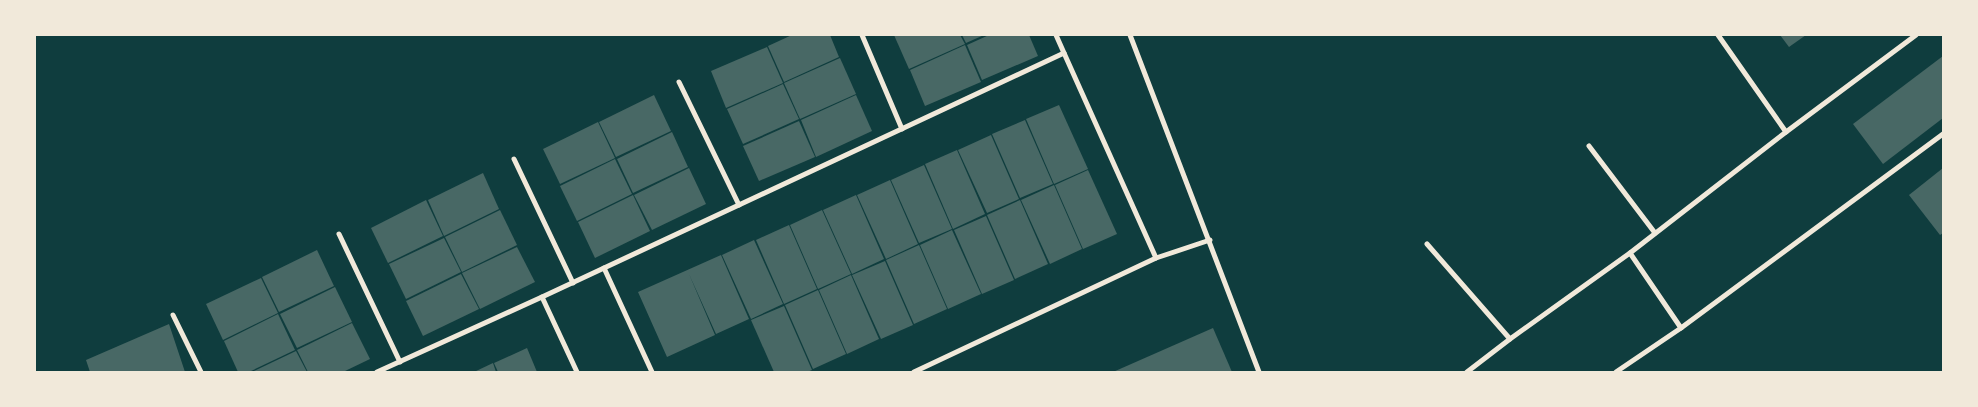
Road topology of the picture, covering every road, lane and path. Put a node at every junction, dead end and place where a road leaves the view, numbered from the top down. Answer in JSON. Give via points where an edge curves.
{"nodes":[{"id":1,"x":862,"y":35,"type":"edge"},
{"id":2,"x":1056,"y":35,"type":"edge"},
{"id":3,"x":1130,"y":35,"type":"edge"},
{"id":4,"x":1718,"y":35,"type":"edge"},
{"id":5,"x":1916,"y":35,"type":"edge"},
{"id":6,"x":1064,"y":53,"type":"junction"},
{"id":7,"x":679,"y":82,"type":"dead end"},
{"id":8,"x":902,"y":129,"type":"junction"},
{"id":9,"x":1786,"y":132,"type":"junction"},
{"id":10,"x":1943,"y":134,"type":"edge"},
{"id":11,"x":1589,"y":146,"type":"dead end"},
{"id":12,"x":514,"y":159,"type":"dead end"},
{"id":13,"x":739,"y":205,"type":"junction"},
{"id":14,"x":1655,"y":233,"type":"junction"},
{"id":15,"x":339,"y":234,"type":"dead end"},
{"id":16,"x":1210,"y":240,"type":"junction"},
{"id":17,"x":1427,"y":244,"type":"dead end"},
{"id":18,"x":1630,"y":253,"type":"junction"},
{"id":19,"x":1156,"y":258,"type":"junction"},
{"id":20,"x":604,"y":268,"type":"junction"},
{"id":21,"x":573,"y":283,"type":"junction"},
{"id":22,"x":542,"y":297,"type":"junction"},
{"id":23,"x":173,"y":315,"type":"dead end"},
{"id":24,"x":1681,"y":328,"type":"junction"},
{"id":25,"x":1510,"y":339,"type":"junction"},
{"id":26,"x":400,"y":362,"type":"junction"},
{"id":27,"x":201,"y":372,"type":"edge"},
{"id":28,"x":377,"y":372,"type":"edge"},
{"id":29,"x":576,"y":372,"type":"edge"},
{"id":30,"x":652,"y":372,"type":"edge"},
{"id":31,"x":914,"y":372,"type":"edge"},
{"id":32,"x":1259,"y":372,"type":"edge"},
{"id":33,"x":1467,"y":372,"type":"edge"},
{"id":34,"x":1616,"y":372,"type":"edge"}],
"edges":[{"from":1,"to":8,"type":"street"},
{"from":2,"to":6,"type":"street"},
{"from":3,"to":16,"type":"street"},
{"from":4,"to":9,"type":"street"},
{"from":5,"to":9,"type":"street"},
{"from":6,"to":8,"type":"street"},
{"from":6,"to":19,"type":"street"},
{"from":7,"to":13,"type":"street"},
{"from":8,"to":13,"type":"street"},
{"from":9,"to":14,"type":"street"},
{"from":10,"to":24,"type":"street"},
{"from":11,"to":14,"type":"street"},
{"from":12,"to":21,"type":"street"},
{"from":13,"to":20,"type":"street"},
{"from":14,"to":18,"type":"street"},
{"from":15,"to":26,"type":"street"},
{"from":16,"to":19,"type":"street"},
{"from":16,"to":32,"type":"street"},
{"from":17,"to":25,"type":"street"},
{"from":18,"to":24,"type":"street"},
{"from":18,"to":25,"type":"street"},
{"from":19,"to":31,"type":"street"},
{"from":20,"to":21,"type":"street"},
{"from":20,"to":30,"type":"street"},
{"from":21,"to":22,"type":"street"},
{"from":22,"to":26,"type":"street"},
{"from":22,"to":29,"type":"street"},
{"from":23,"to":27,"type":"street"},
{"from":24,"to":34,"type":"street"},
{"from":25,"to":33,"type":"street"},
{"from":26,"to":28,"type":"street"}]}
